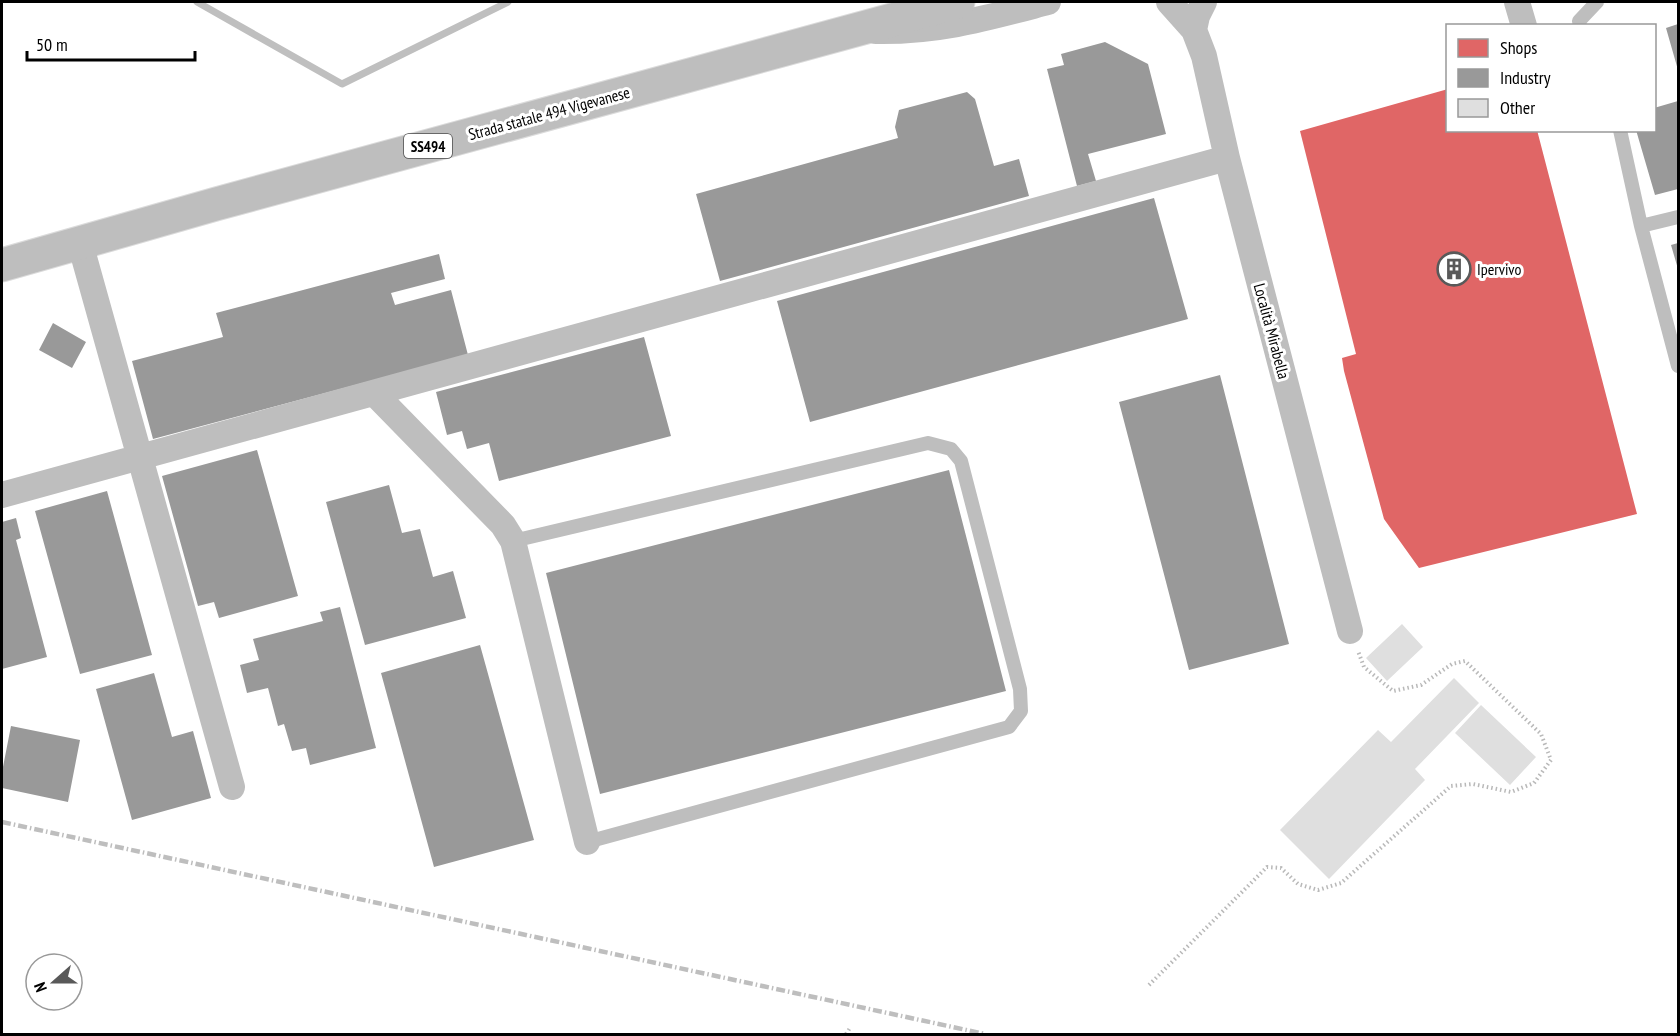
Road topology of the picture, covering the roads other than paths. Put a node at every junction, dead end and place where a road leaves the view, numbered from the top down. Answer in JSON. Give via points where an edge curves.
{"nodes":[{"id":1,"x":958,"y":2,"type":"edge"},
{"id":2,"x":1048,"y":2,"type":"edge"},
{"id":3,"x":1156,"y":2,"type":"edge"},
{"id":4,"x":1204,"y":2,"type":"edge"},
{"id":5,"x":1517,"y":2,"type":"edge"},
{"id":6,"x":1597,"y":2,"type":"edge"},
{"id":7,"x":1181,"y":16,"type":"edge"},
{"id":8,"x":1523,"y":24,"type":"edge"},
{"id":9,"x":1580,"y":24,"type":"edge"},
{"id":10,"x":855,"y":30,"type":"junction"},
{"id":11,"x":1620,"y":132,"type":"edge"},
{"id":12,"x":1227,"y":158,"type":"junction"},
{"id":13,"x":1678,"y":217,"type":"edge"},
{"id":14,"x":1641,"y":226,"type":"junction"},
{"id":15,"x":80,"y":243,"type":"junction"},
{"id":16,"x":2,"y":265,"type":"edge"},
{"id":17,"x":1678,"y":366,"type":"edge"},
{"id":18,"x":374,"y":393,"type":"junction"},
{"id":19,"x":140,"y":458,"type":"junction"},
{"id":20,"x":2,"y":495,"type":"edge"},
{"id":21,"x":513,"y":541,"type":"junction"},
{"id":22,"x":1350,"y":631,"type":"road end"},
{"id":23,"x":232,"y":788,"type":"dead end"},
{"id":24,"x":587,"y":842,"type":"joint"}],
"edges":[{"from":1,"to":10,"type":"main road","name":"Strada statale 494 Vigevanese","number":"SS494"},
{"from":2,"to":10,"type":"street","via":[[944,28],[913,32]]},
{"from":3,"to":7,"type":"street"},
{"from":4,"to":7,"type":"street","via":[[1197,16]]},
{"from":5,"to":8,"type":"street"},
{"from":6,"to":9,"type":"lane"},
{"from":7,"to":12,"type":"street","name":"Località Mirabella","via":[[1204,56]]},
{"from":10,"to":15,"type":"main road","name":"Strada statale 494 Vigevanese","number":"SS494"},
{"from":11,"to":14,"type":"lane"},
{"from":12,"to":18,"type":"street"},
{"from":12,"to":22,"type":"street","name":"Località Mirabella"},
{"from":13,"to":14,"type":"lane"},
{"from":14,"to":17,"type":"lane"},
{"from":15,"to":16,"type":"main road","name":"Strada statale 494 Vigevanese","number":"SS494"},
{"from":15,"to":19,"type":"street"},
{"from":18,"to":19,"type":"street"},
{"from":18,"to":21,"type":"street","via":[[503,525]]},
{"from":19,"to":20,"type":"street"},
{"from":19,"to":23,"type":"street"},
{"from":21,"to":24,"type":"street"},
{"from":21,"to":24,"type":"lane","via":[[928,443],[951,448],[961,461],[1020,689],[1021,711],[1009,727]]}]}
